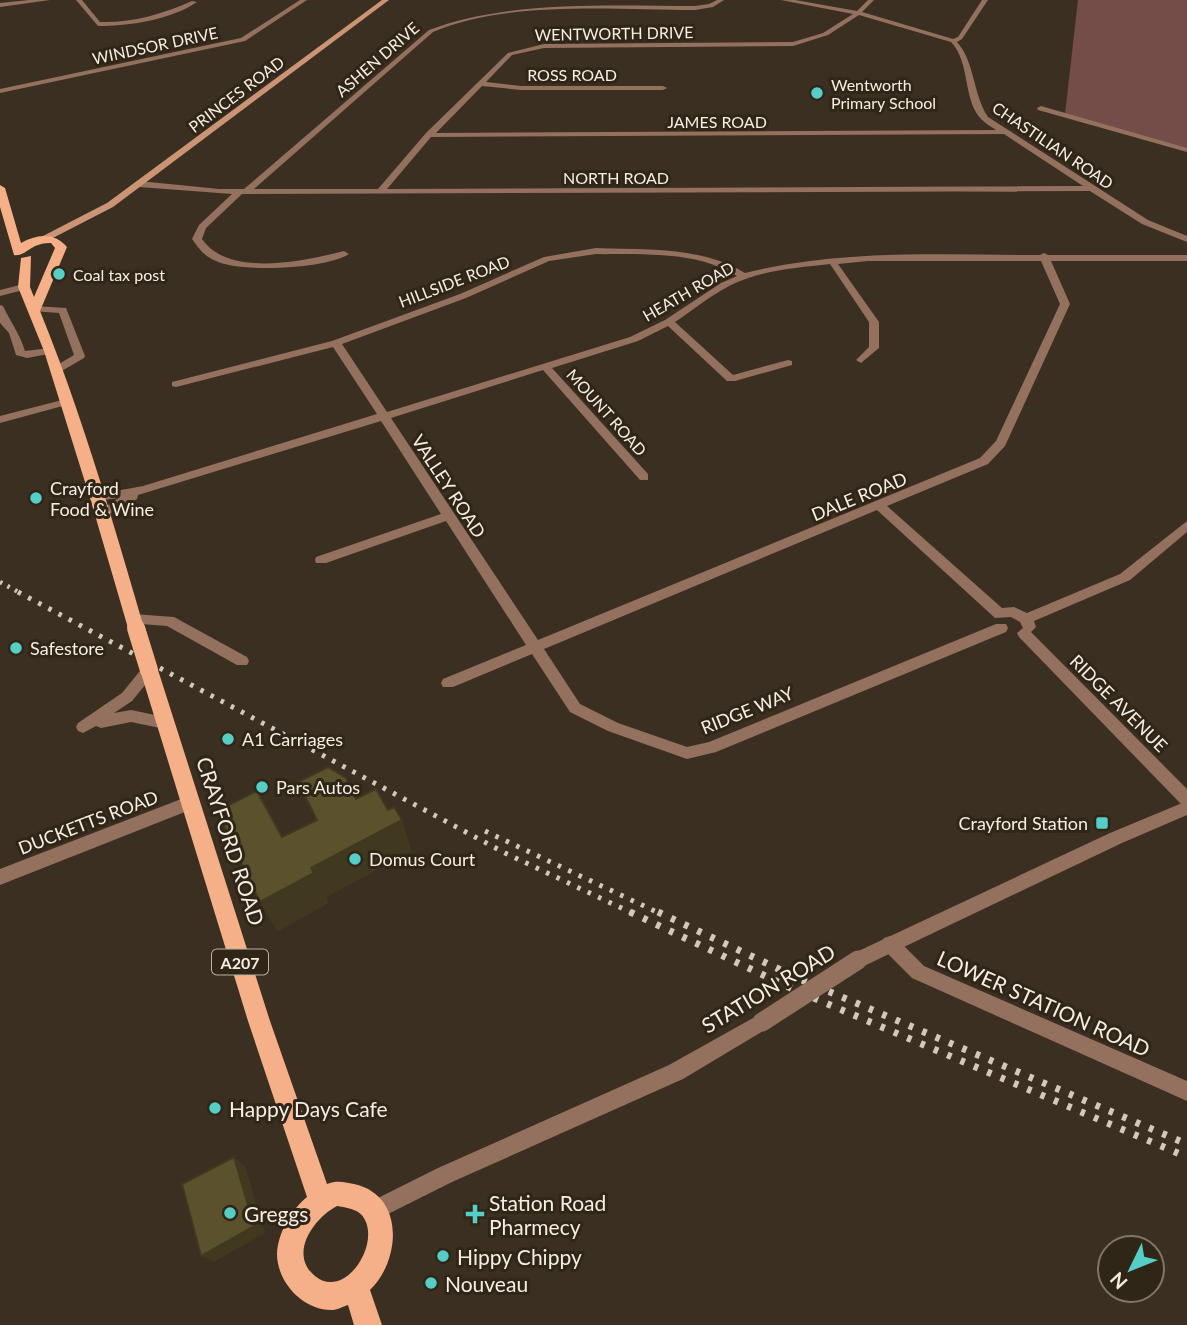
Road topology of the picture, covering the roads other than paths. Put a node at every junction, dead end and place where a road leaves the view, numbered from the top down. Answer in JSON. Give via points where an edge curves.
{"nodes":[{"id":1,"x":47,"y":0,"type":"edge"},
{"id":2,"x":79,"y":0,"type":"edge"},
{"id":3,"x":304,"y":0,"type":"edge"},
{"id":4,"x":386,"y":0,"type":"edge"},
{"id":5,"x":721,"y":0,"type":"edge"},
{"id":6,"x":784,"y":0,"type":"edge"},
{"id":7,"x":871,"y":0,"type":"edge"},
{"id":8,"x":985,"y":0,"type":"edge"},
{"id":9,"x":194,"y":2,"type":"dead end"},
{"id":10,"x":0,"y":5,"type":"edge"},
{"id":11,"x":858,"y":13,"type":"junction"},
{"id":12,"x":953,"y":41,"type":"junction"},
{"id":13,"x":481,"y":84,"type":"junction"},
{"id":14,"x":663,"y":88,"type":"dead end"},
{"id":15,"x":0,"y":91,"type":"edge"},
{"id":16,"x":1041,"y":108,"type":"dead end"},
{"id":17,"x":1005,"y":132,"type":"junction"},
{"id":18,"x":429,"y":135,"type":"junction"},
{"id":19,"x":1187,"y":150,"type":"edge"},
{"id":20,"x":139,"y":184,"type":"junction"},
{"id":21,"x":0,"y":188,"type":"edge"},
{"id":22,"x":1093,"y":188,"type":"junction"},
{"id":23,"x":380,"y":191,"type":"junction"},
{"id":24,"x":243,"y":192,"type":"junction"},
{"id":25,"x":104,"y":209,"type":"junction"},
{"id":26,"x":14,"y":230,"type":"junction"},
{"id":27,"x":1187,"y":239,"type":"edge"},
{"id":28,"x":40,"y":240,"type":"junction"},
{"id":29,"x":59,"y":249,"type":"junction"},
{"id":30,"x":344,"y":254,"type":"dead end"},
{"id":31,"x":23,"y":256,"type":"junction"},
{"id":32,"x":1044,"y":256,"type":"junction"},
{"id":33,"x":1187,"y":258,"type":"edge"},
{"id":34,"x":832,"y":261,"type":"junction"},
{"id":35,"x":744,"y":276,"type":"junction"},
{"id":36,"x":24,"y":287,"type":"junction"},
{"id":37,"x":0,"y":293,"type":"edge"},
{"id":38,"x":0,"y":308,"type":"edge"},
{"id":39,"x":35,"y":309,"type":"junction"},
{"id":40,"x":669,"y":322,"type":"junction"},
{"id":41,"x":336,"y":342,"type":"junction"},
{"id":42,"x":50,"y":351,"type":"junction"},
{"id":43,"x":861,"y":360,"type":"dead end"},
{"id":44,"x":788,"y":363,"type":"dead end"},
{"id":45,"x":546,"y":367,"type":"junction"},
{"id":46,"x":56,"y":370,"type":"junction"},
{"id":47,"x":176,"y":384,"type":"dead end"},
{"id":48,"x":66,"y":402,"type":"junction"},
{"id":49,"x":384,"y":418,"type":"junction"},
{"id":50,"x":0,"y":421,"type":"edge"},
{"id":51,"x":643,"y":477,"type":"dead end"},
{"id":52,"x":101,"y":505,"type":"junction"},
{"id":53,"x":880,"y":506,"type":"junction"},
{"id":54,"x":447,"y":516,"type":"junction"},
{"id":55,"x":1187,"y":525,"type":"edge"},
{"id":56,"x":321,"y":560,"type":"dead end"},
{"id":57,"x":1000,"y":621,"type":"junction"},
{"id":58,"x":134,"y":623,"type":"junction"},
{"id":59,"x":1025,"y":626,"type":"junction"},
{"id":60,"x":533,"y":649,"type":"junction"},
{"id":61,"x":242,"y":661,"type":"dead end"},
{"id":62,"x":149,"y":670,"type":"junction"},
{"id":63,"x":448,"y":683,"type":"dead end"},
{"id":64,"x":165,"y":723,"type":"junction"},
{"id":65,"x":1187,"y":799,"type":"edge"},
{"id":66,"x":189,"y":803,"type":"junction"},
{"id":67,"x":1187,"y":808,"type":"edge"},
{"id":68,"x":0,"y":877,"type":"edge"},
{"id":69,"x":890,"y":944,"type":"junction"},
{"id":70,"x":1187,"y":1091,"type":"edge"},
{"id":71,"x":320,"y":1199,"type":"junction"},
{"id":72,"x":375,"y":1210,"type":"junction"},
{"id":73,"x":356,"y":1288,"type":"junction"},
{"id":74,"x":368,"y":1325,"type":"edge"}],
"edges":[{"from":1,"to":10,"type":"street"},
{"from":2,"to":9,"type":"street","via":[[99,24],[165,13]]},
{"from":3,"to":15,"type":"street","name":"WINDSOR DRIVE","via":[[243,40]]},
{"from":4,"to":20,"type":"main road","name":"PRINCES ROAD"},
{"from":5,"to":24,"type":"street","name":"ASHEN DRIVE","via":[[695,8],[500,10],[451,19],[431,31]]},
{"from":6,"to":11,"type":"street"},
{"from":7,"to":11,"type":"street","name":"WENTWORTH DRIVE"},
{"from":8,"to":12,"type":"street","via":[[960,38]]},
{"from":11,"to":12,"type":"street"},
{"from":11,"to":13,"type":"street","name":"WENTWORTH DRIVE","via":[[817,40],[793,44],[525,49],[510,54]]},
{"from":12,"to":17,"type":"street","name":"CHASTILIAN ROAD","via":[[962,49],[978,110]]},
{"from":13,"to":14,"type":"street","name":"ROSS ROAD"},
{"from":13,"to":18,"type":"street","name":"WENTWORTH DRIVE"},
{"from":16,"to":19,"type":"street"},
{"from":17,"to":18,"type":"street","name":"JAMES ROAD"},
{"from":17,"to":22,"type":"street","name":"CHASTILIAN ROAD"},
{"from":18,"to":23,"type":"street","name":"WENTWORTH DRIVE"},
{"from":20,"to":24,"type":"street","name":"NORTH ROAD"},
{"from":20,"to":25,"type":"main road","name":"PRINCES ROAD"},
{"from":21,"to":26,"type":"main road"},
{"from":22,"to":23,"type":"street","name":"NORTH ROAD"},
{"from":22,"to":27,"type":"street","name":"CHASTILIAN ROAD","via":[[1145,222]]},
{"from":23,"to":24,"type":"street","name":"NORTH ROAD"},
{"from":24,"to":30,"type":"street","name":"ASHEN DRIVE","via":[[202,227],[197,239],[201,250],[215,259],[270,265],[315,262]]},
{"from":25,"to":28,"type":"main road","name":"PRINCES ROAD"},
{"from":25,"to":29,"type":"main road","name":"PRINCES ROAD"},
{"from":26,"to":28,"type":"main road"},
{"from":26,"to":31,"type":"main road"},
{"from":28,"to":29,"type":"main road","via":[[54,240]]},
{"from":28,"to":31,"type":"main road","via":[[22,247]]},
{"from":29,"to":31,"type":"main road","via":[[40,258]]},
{"from":29,"to":39,"type":"main road"},
{"from":31,"to":36,"type":"main road"},
{"from":32,"to":33,"type":"street","name":"HEATH ROAD"},
{"from":32,"to":34,"type":"street","name":"HEATH ROAD"},
{"from":32,"to":53,"type":"street","name":"DALE ROAD","via":[[1065,304],[1002,443],[985,461]]},
{"from":34,"to":35,"type":"street","name":"HEATH ROAD"},
{"from":34,"to":43,"type":"street","via":[[874,322],[874,348]]},
{"from":35,"to":40,"type":"street","name":"HEATH ROAD"},
{"from":35,"to":41,"type":"street","name":"HILLSIDE ROAD","via":[[685,254],[596,251],[547,259],[463,296]]},
{"from":36,"to":37,"type":"street"},
{"from":36,"to":39,"type":"main road","name":"CRAYFORD ROAD","number":"A207"},
{"from":38,"to":42,"type":"street","via":[[20,353]]},
{"from":39,"to":42,"type":"main road","name":"CRAYFORD ROAD","number":"A207"},
{"from":39,"to":46,"type":"street","via":[[63,310],[80,356]]},
{"from":40,"to":44,"type":"street","via":[[731,379]]},
{"from":40,"to":45,"type":"street","name":"HEATH ROAD","via":[[634,339]]},
{"from":41,"to":47,"type":"street","name":"HILLSIDE ROAD"},
{"from":41,"to":49,"type":"street","name":"VALLEY ROAD"},
{"from":42,"to":46,"type":"main road","name":"CRAYFORD ROAD","number":"A207"},
{"from":45,"to":49,"type":"street","name":"HEATH ROAD"},
{"from":45,"to":51,"type":"street","name":"MOUNT ROAD"},
{"from":46,"to":48,"type":"main road","name":"CRAYFORD ROAD","number":"A207"},
{"from":48,"to":50,"type":"street"},
{"from":48,"to":52,"type":"main road","name":"CRAYFORD ROAD","number":"A207"},
{"from":49,"to":52,"type":"street","name":"HEATH ROAD"},
{"from":49,"to":54,"type":"street","name":"VALLEY ROAD"},
{"from":52,"to":58,"type":"main road","name":"CRAYFORD ROAD","number":"A207"},
{"from":53,"to":57,"type":"street"},
{"from":53,"to":60,"type":"street","name":"DALE ROAD"},
{"from":54,"to":56,"type":"street"},
{"from":54,"to":60,"type":"street","name":"VALLEY ROAD"},
{"from":55,"to":59,"type":"street","via":[[1125,577]]},
{"from":57,"to":59,"type":"street","via":[[1014,635]]},
{"from":57,"to":59,"type":"street","via":[[1009,611]]},
{"from":57,"to":60,"type":"street","name":"RIDGE WAY","via":[[711,748],[687,753],[575,709]]},
{"from":58,"to":61,"type":"street","via":[[169,621]]},
{"from":58,"to":62,"type":"main road","name":"CRAYFORD ROAD","number":"A207","bridge":true},
{"from":59,"to":65,"type":"street","name":"RIDGE AVENUE"},
{"from":60,"to":63,"type":"street","name":"DALE ROAD"},
{"from":62,"to":64,"type":"main road","name":"CRAYFORD ROAD","number":"A207"},
{"from":62,"to":64,"type":"street","via":[[127,697],[83,727],[119,716]]},
{"from":64,"to":66,"type":"main road","name":"CRAYFORD ROAD","number":"A207"},
{"from":66,"to":68,"type":"street","name":"DUCKETTS ROAD"},
{"from":66,"to":71,"type":"main road","name":"CRAYFORD ROAD","number":"A207"},
{"from":67,"to":69,"type":"street","name":"STATION ROAD"},
{"from":69,"to":70,"type":"street","name":"LOWER STATION ROAD","via":[[930,978]]},
{"from":69,"to":72,"type":"street","name":"STATION ROAD","bridge":true,"via":[[676,1072]]},
{"from":71,"to":72,"type":"main road","via":[[351,1193]]},
{"from":71,"to":73,"type":"main road","via":[[305,1212],[295,1230],[290,1249],[293,1270],[302,1286],[318,1295],[337,1296]]},
{"from":72,"to":73,"type":"main road","via":[[382,1229],[380,1251],[371,1272]]},
{"from":73,"to":74,"type":"main road"}]}
